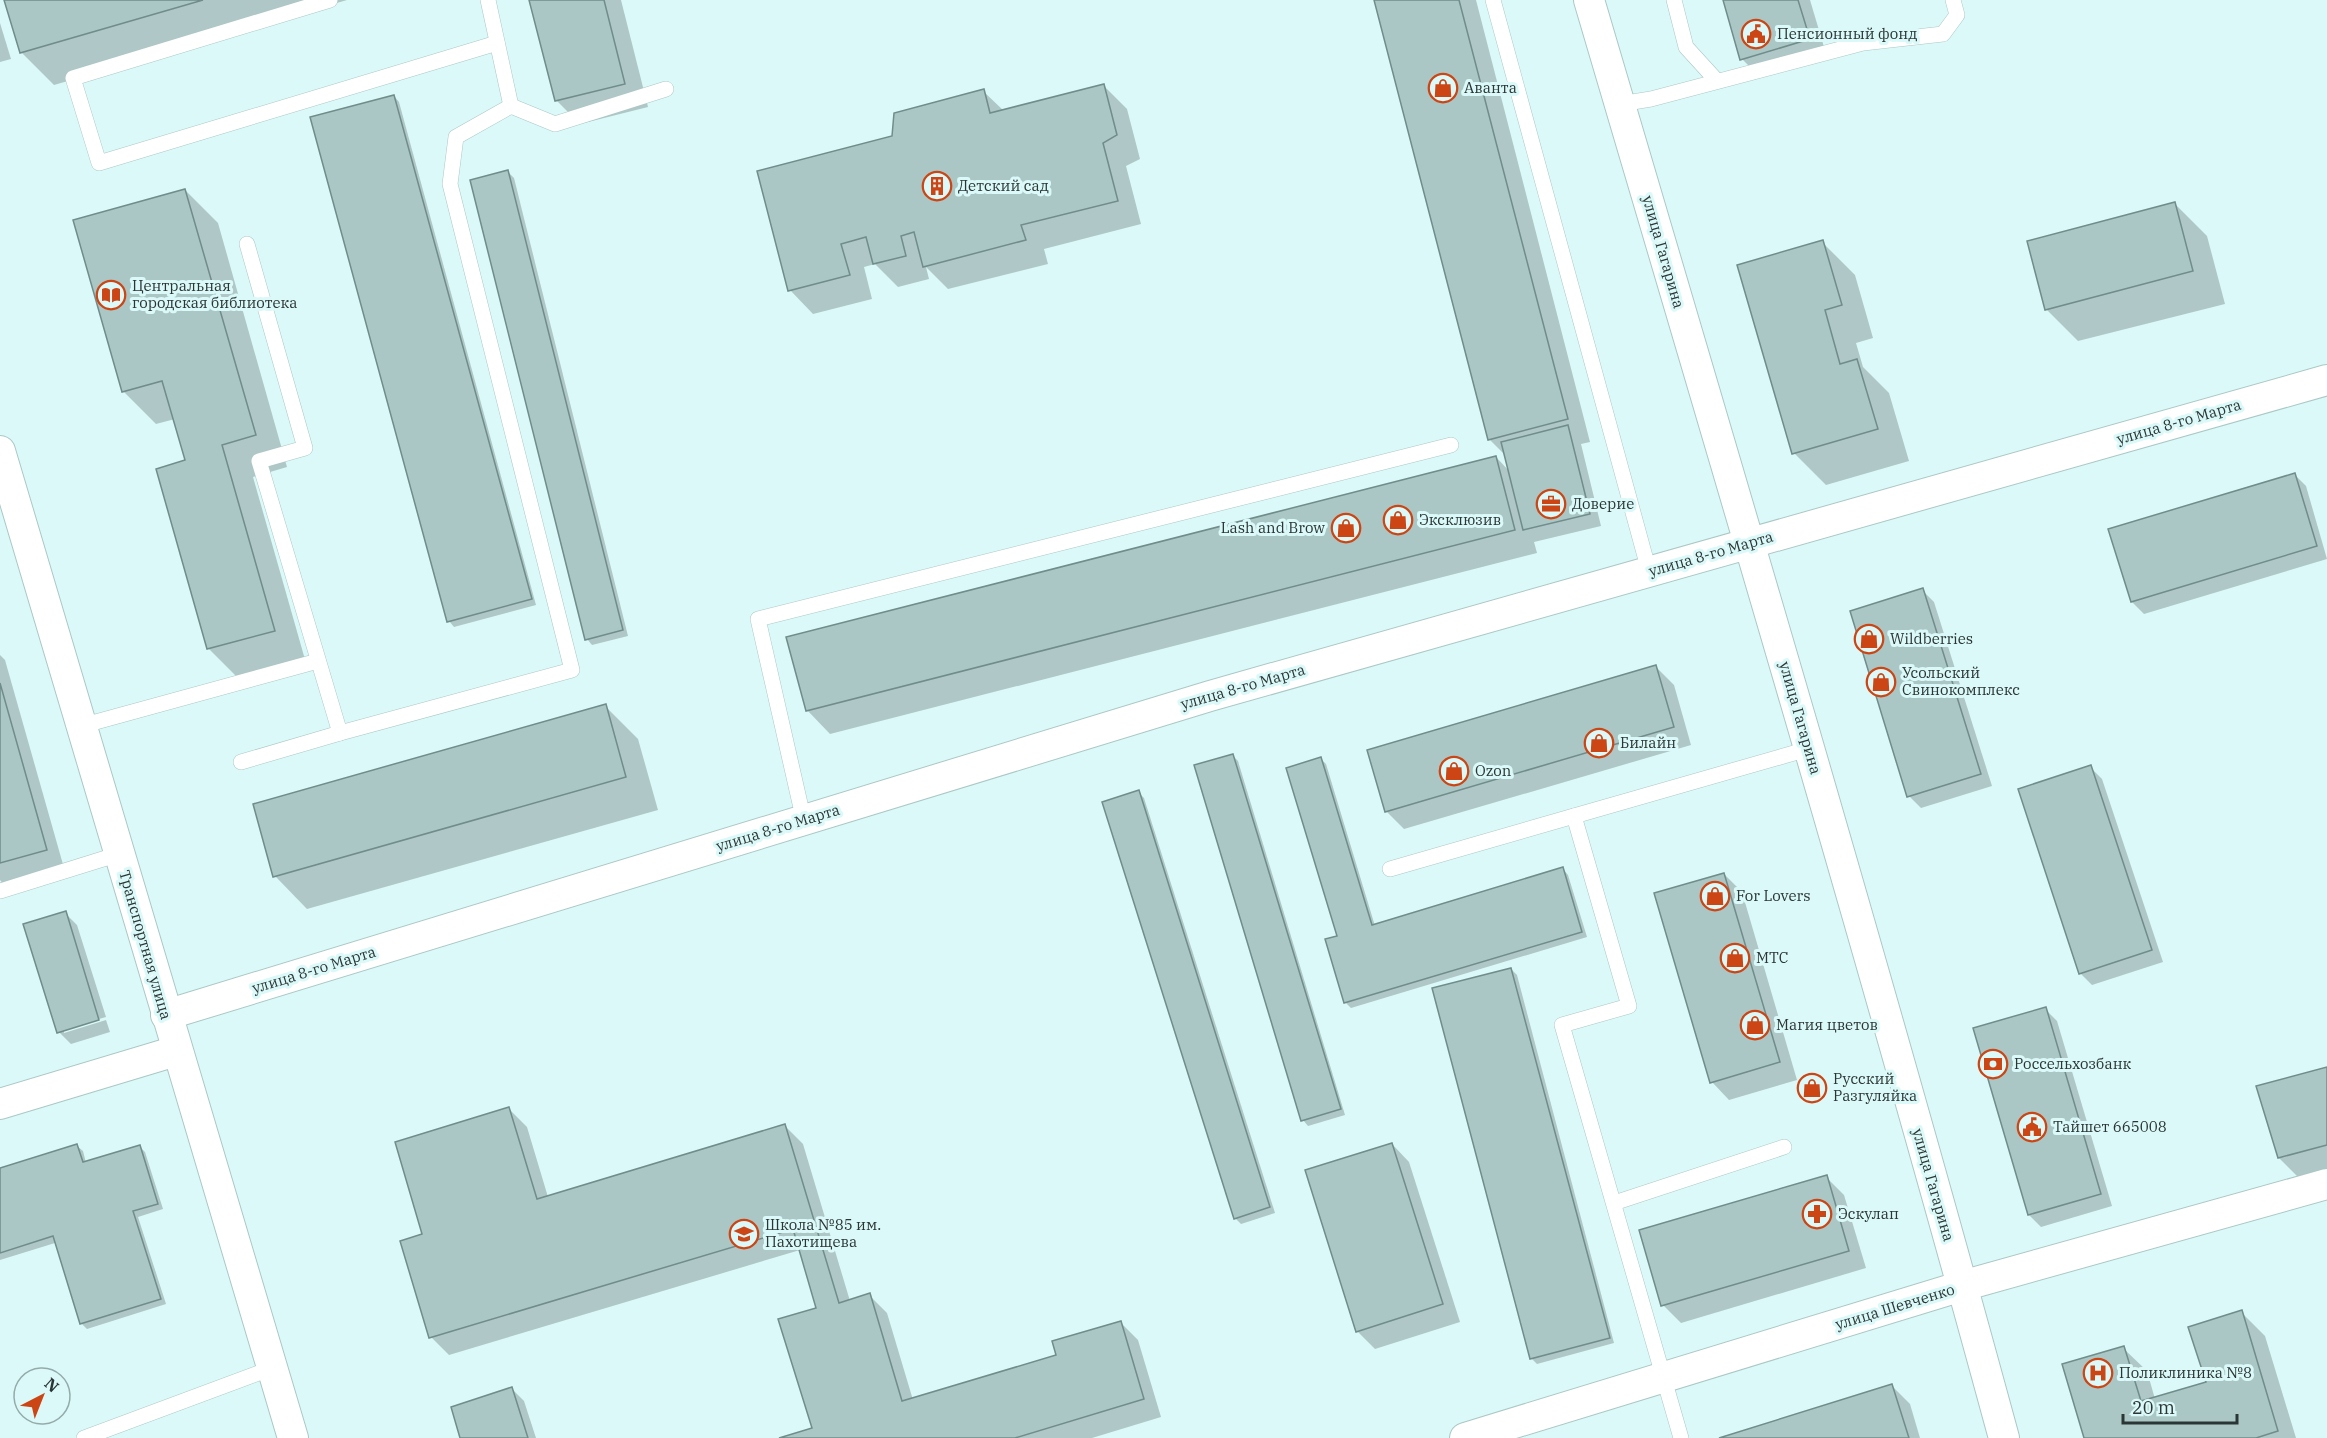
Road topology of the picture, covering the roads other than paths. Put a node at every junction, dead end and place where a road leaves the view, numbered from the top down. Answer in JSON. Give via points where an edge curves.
{"nodes":[{"id":1,"x":330,"y":0,"type":"edge"},
{"id":2,"x":488,"y":0,"type":"edge"},
{"id":3,"x":1493,"y":0,"type":"edge"},
{"id":4,"x":1589,"y":0,"type":"edge"},
{"id":5,"x":1674,"y":0,"type":"edge"},
{"id":6,"x":1953,"y":0,"type":"edge"},
{"id":7,"x":497,"y":43,"type":"junction"},
{"id":8,"x":1717,"y":81,"type":"junction"},
{"id":9,"x":666,"y":89,"type":"dead end"},
{"id":10,"x":1620,"y":104,"type":"junction"},
{"id":11,"x":511,"y":106,"type":"junction"},
{"id":12,"x":247,"y":244,"type":"dead end"},
{"id":13,"x":2327,"y":380,"type":"edge"},
{"id":14,"x":1450,"y":445,"type":"dead end"},
{"id":15,"x":0,"y":451,"type":"edge"},
{"id":16,"x":1750,"y":543,"type":"junction"},
{"id":17,"x":1649,"y":571,"type":"junction"},
{"id":18,"x":318,"y":661,"type":"junction"},
{"id":19,"x":81,"y":726,"type":"junction"},
{"id":20,"x":340,"y":733,"type":"junction"},
{"id":21,"x":1808,"y":749,"type":"junction"},
{"id":22,"x":242,"y":762,"type":"dead end"},
{"id":23,"x":1574,"y":816,"type":"junction"},
{"id":24,"x":804,"y":821,"type":"junction"},
{"id":25,"x":119,"y":854,"type":"junction"},
{"id":26,"x":1390,"y":869,"type":"dead end"},
{"id":27,"x":0,"y":891,"type":"edge"},
{"id":28,"x":166,"y":1015,"type":"junction"},
{"id":29,"x":176,"y":1051,"type":"junction"},
{"id":30,"x":0,"y":1104,"type":"edge"},
{"id":31,"x":1784,"y":1147,"type":"dead end"},
{"id":32,"x":2327,"y":1184,"type":"edge"},
{"id":33,"x":1614,"y":1203,"type":"junction"},
{"id":34,"x":1962,"y":1286,"type":"junction"},
{"id":35,"x":272,"y":1368,"type":"junction"},
{"id":36,"x":1664,"y":1377,"type":"junction"},
{"id":37,"x":84,"y":1438,"type":"edge"},
{"id":38,"x":293,"y":1438,"type":"edge"},
{"id":39,"x":1465,"y":1438,"type":"edge"},
{"id":40,"x":1681,"y":1438,"type":"edge"},
{"id":41,"x":2004,"y":1438,"type":"edge"}],
"edges":[{"from":1,"to":7,"type":"lane","via":[[73,78],[99,163]]},
{"from":2,"to":7,"type":"lane"},
{"from":3,"to":17,"type":"lane"},
{"from":4,"to":10,"type":"street","name":"улица Гагарина"},
{"from":5,"to":8,"type":"lane","via":[[1686,47]]},
{"from":6,"to":8,"type":"lane","via":[[1958,15],[1943,34],[1863,43]]},
{"from":7,"to":11,"type":"lane"},
{"from":8,"to":10,"type":"lane"},
{"from":9,"to":11,"type":"lane","via":[[555,124]]},
{"from":10,"to":16,"type":"street","name":"улица Гагарина"},
{"from":11,"to":20,"type":"lane","via":[[456,137],[450,184],[572,670]]},
{"from":12,"to":18,"type":"lane","via":[[305,448],[259,461]]},
{"from":13,"to":16,"type":"street","name":"улица 8-го Марта"},
{"from":14,"to":24,"type":"lane","via":[[758,619]]},
{"from":15,"to":19,"type":"street","name":"Транспортная улица"},
{"from":16,"to":17,"type":"street","name":"улица 8-го Марта"},
{"from":16,"to":21,"type":"street","name":"улица Гагарина"},
{"from":17,"to":24,"type":"street","name":"улица 8-го Марта","via":[[1210,696]]},
{"from":18,"to":19,"type":"lane"},
{"from":18,"to":20,"type":"lane"},
{"from":19,"to":25,"type":"street","name":"Транспортная улица"},
{"from":20,"to":22,"type":"lane"},
{"from":21,"to":23,"type":"lane"},
{"from":21,"to":34,"type":"street","name":"улица Гагарина"},
{"from":23,"to":26,"type":"lane"},
{"from":23,"to":33,"type":"lane","via":[[1629,1006],[1562,1025]]},
{"from":24,"to":28,"type":"street","name":"улица 8-го Марта"},
{"from":25,"to":27,"type":"lane"},
{"from":25,"to":28,"type":"street","name":"Транспортная улица"},
{"from":28,"to":29,"type":"street","name":"Транспортная улица"},
{"from":29,"to":30,"type":"street"},
{"from":29,"to":35,"type":"street","name":"Транспортная улица"},
{"from":31,"to":33,"type":"lane"},
{"from":32,"to":34,"type":"street","name":"улица Шевченко"},
{"from":33,"to":36,"type":"lane"},
{"from":34,"to":36,"type":"street","name":"улица Шевченко"},
{"from":34,"to":41,"type":"street","name":"улица Гагарина"},
{"from":35,"to":37,"type":"lane"},
{"from":35,"to":38,"type":"street","name":"Транспортная улица"},
{"from":36,"to":39,"type":"street","name":"улица Шевченко"},
{"from":36,"to":40,"type":"lane"}]}
